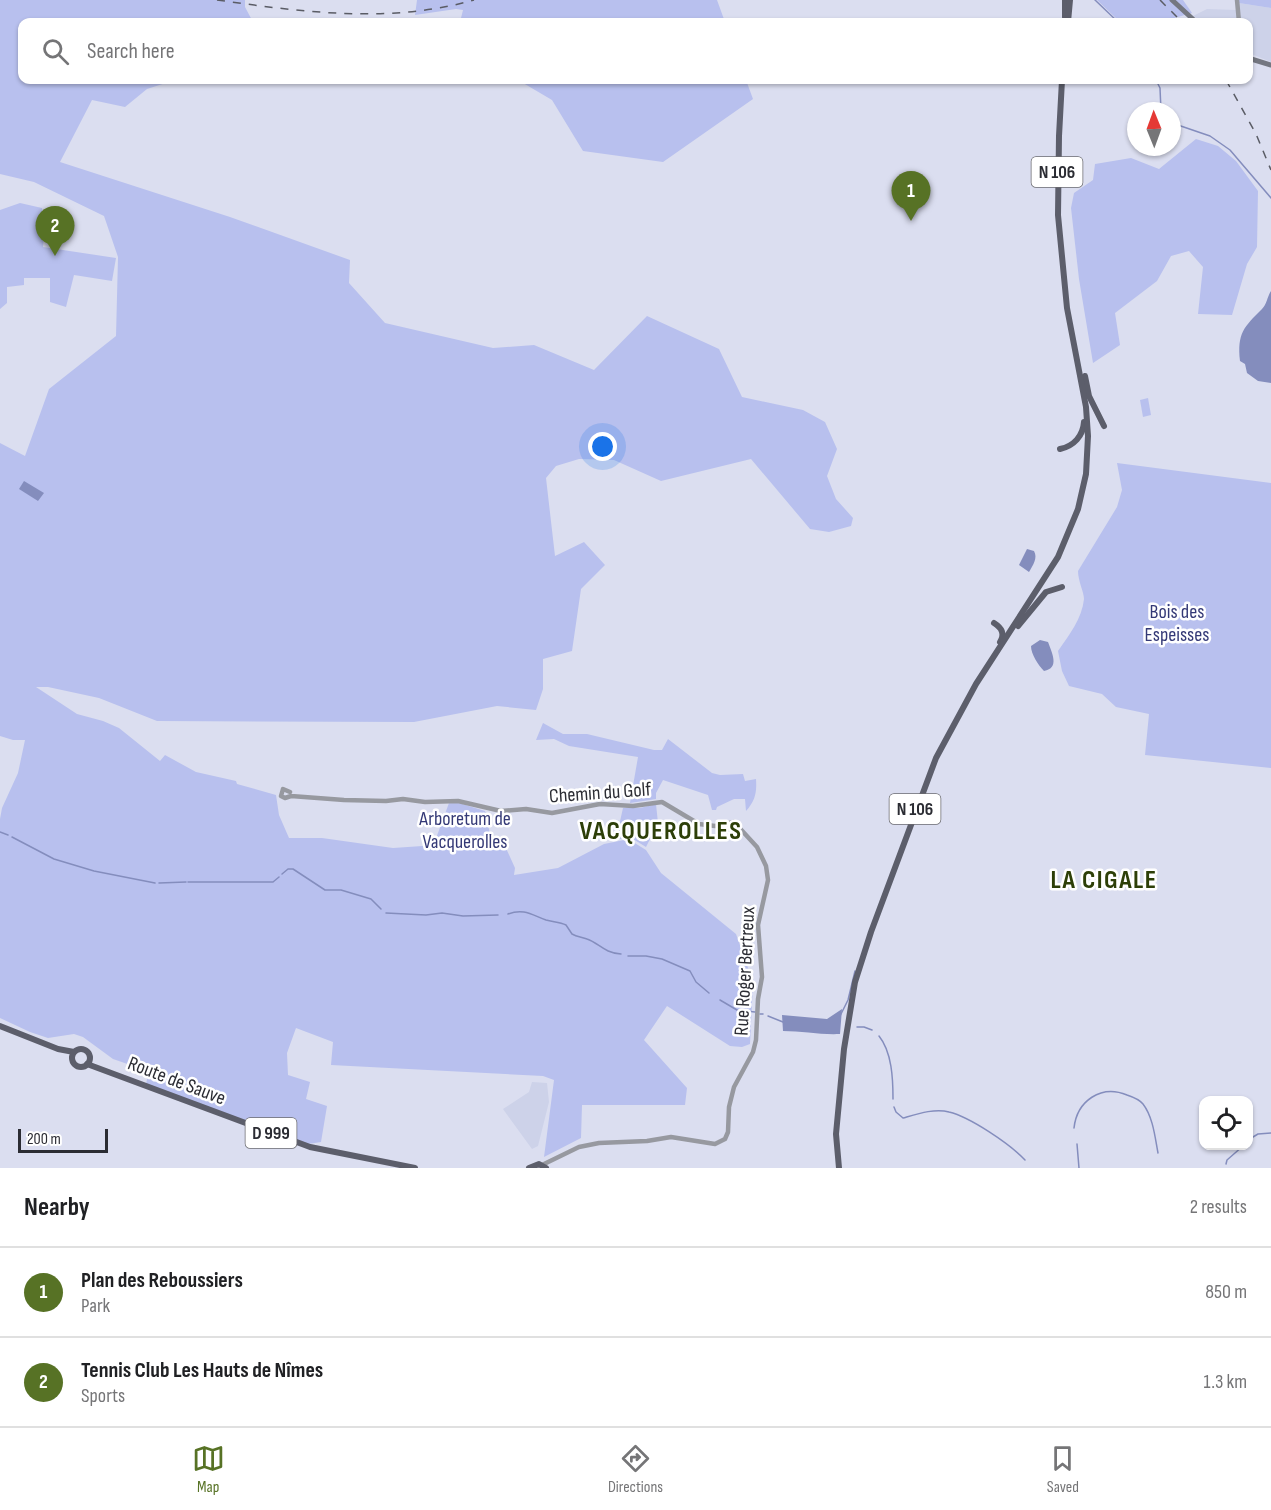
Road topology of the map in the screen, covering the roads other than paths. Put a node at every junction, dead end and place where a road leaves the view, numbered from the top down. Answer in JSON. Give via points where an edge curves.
{"nodes":[{"id":1,"x":1065,"y":0,"type":"edge"},
{"id":2,"x":1070,"y":0,"type":"edge"},
{"id":3,"x":1172,"y":0,"type":"edge"},
{"id":4,"x":1237,"y":0,"type":"edge"},
{"id":5,"x":1066,"y":18,"type":"edge"},
{"id":6,"x":1067,"y":18,"type":"edge"},
{"id":7,"x":1192,"y":18,"type":"edge"},
{"id":8,"x":1239,"y":18,"type":"edge"},
{"id":9,"x":1253,"y":60,"type":"edge"},
{"id":10,"x":1271,"y":65,"type":"edge"},
{"id":11,"x":1062,"y":84,"type":"edge"},
{"id":12,"x":1062,"y":264,"type":"junction"},
{"id":13,"x":1083,"y":370,"type":"junction"},
{"id":14,"x":1084,"y":398,"type":"junction"},
{"id":15,"x":1104,"y":426,"type":"dead end"},
{"id":16,"x":1060,"y":449,"type":"dead end"},
{"id":17,"x":1062,"y":587,"type":"dead end"},
{"id":18,"x":994,"y":623,"type":"dead end"},
{"id":19,"x":1017,"y":623,"type":"junction"},
{"id":20,"x":1010,"y":635,"type":"junction"},
{"id":21,"x":980,"y":678,"type":"junction"},
{"id":22,"x":291,"y":795,"type":"dead end"},
{"id":23,"x":767,"y":872,"type":"joint"},
{"id":24,"x":852,"y":999,"type":"junction"},
{"id":25,"x":0,"y":1026,"type":"edge"},
{"id":26,"x":73,"y":1056,"type":"junction"},
{"id":27,"x":88,"y":1062,"type":"junction"},
{"id":28,"x":545,"y":1167,"type":"edge"},
{"id":29,"x":415,"y":1168,"type":"edge"},
{"id":30,"x":529,"y":1168,"type":"edge"},
{"id":31,"x":841,"y":1168,"type":"edge"}],
"edges":[{"from":1,"to":5,"type":"main road"},
{"from":2,"to":6,"type":"main road"},
{"from":3,"to":7,"type":"main road"},
{"from":4,"to":8,"type":"street"},
{"from":9,"to":10,"type":"main road"},
{"from":11,"to":12,"type":"main road","number":"N 106","via":[[1057,198]]},
{"from":12,"to":13,"type":"main road","number":"N 106"},
{"from":12,"to":14,"type":"main road","number":"N 106"},
{"from":13,"to":15,"type":"main road","via":[[1089,396]]},
{"from":13,"to":19,"type":"main road","number":"N 106","via":[[1090,442],[1083,498],[1065,548]]},
{"from":14,"to":16,"type":"main road","via":[[1082,434]]},
{"from":14,"to":19,"type":"main road","number":"N 106","via":[[1088,451],[1078,509],[1058,557]]},
{"from":17,"to":19,"type":"main road","via":[[1046,592]]},
{"from":18,"to":21,"type":"main road","via":[[1002,630],[1002,639]]},
{"from":19,"to":20,"type":"main road","number":"N 106"},
{"from":20,"to":21,"type":"main road","number":"N 106"},
{"from":20,"to":24,"type":"main road","number":"N 106","via":[[940,758],[876,924]]},
{"from":21,"to":24,"type":"main road","number":"N 106","via":[[948,732],[927,779],[866,944]]},
{"from":22,"to":23,"type":"street","name":"Chemin du Golf","via":[[344,800],[460,801],[501,811],[552,813],[600,804],[633,806],[662,802],[702,825],[734,822],[760,852]]},
{"from":23,"to":28,"type":"street","name":"Rue Roger Bertreux","via":[[758,924],[762,977],[756,1040],[731,1096],[725,1139],[715,1144],[671,1137],[599,1143],[579,1147]]},
{"from":24,"to":31,"type":"main road","number":"N 106","via":[[837,1110],[836,1146]]},
{"from":25,"to":26,"type":"main road"},
{"from":26,"to":27,"type":"main road","via":[[78,1066]]},
{"from":26,"to":27,"type":"main road","via":[[78,1049],[84,1049],[89,1053]]},
{"from":27,"to":29,"type":"main road","name":"Route de Sauve","number":"D 999","via":[[310,1147]]},
{"from":28,"to":30,"type":"main road","via":[[536,1164]]}]}
